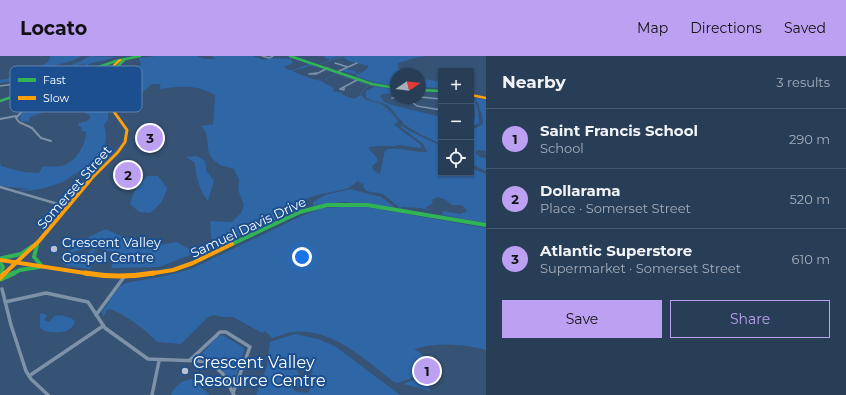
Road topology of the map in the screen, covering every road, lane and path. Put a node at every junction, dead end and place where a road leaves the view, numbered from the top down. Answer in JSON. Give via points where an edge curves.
{"nodes":[{"id":1,"x":141,"y":56,"type":"edge"},
{"id":2,"x":262,"y":56,"type":"edge"},
{"id":3,"x":272,"y":56,"type":"edge"},
{"id":4,"x":290,"y":56,"type":"edge"},
{"id":5,"x":293,"y":56,"type":"edge"},
{"id":6,"x":121,"y":61,"type":"junction"},
{"id":7,"x":357,"y":62,"type":"dead end"},
{"id":8,"x":108,"y":65,"type":"junction"},
{"id":9,"x":342,"y":65,"type":"dead end"},
{"id":10,"x":102,"y":66,"type":"joint"},
{"id":11,"x":112,"y":66,"type":"edge"},
{"id":12,"x":114,"y":66,"type":"edge"},
{"id":13,"x":116,"y":66,"type":"edge"},
{"id":14,"x":348,"y":67,"type":"junction"},
{"id":15,"x":327,"y":68,"type":"junction"},
{"id":16,"x":338,"y":72,"type":"junction"},
{"id":17,"x":317,"y":73,"type":"dead end"},
{"id":18,"x":358,"y":79,"type":"junction"},
{"id":19,"x":10,"y":85,"type":"edge"},
{"id":20,"x":0,"y":86,"type":"edge"},
{"id":21,"x":344,"y":87,"type":"dead end"},
{"id":22,"x":390,"y":87,"type":"edge"},
{"id":23,"x":426,"y":89,"type":"edge"},
{"id":24,"x":438,"y":90,"type":"edge"},
{"id":25,"x":474,"y":97,"type":"edge"},
{"id":26,"x":10,"y":98,"type":"edge"},
{"id":27,"x":426,"y":98,"type":"edge"},
{"id":28,"x":438,"y":99,"type":"edge"},
{"id":29,"x":486,"y":99,"type":"edge"},
{"id":30,"x":0,"y":101,"type":"edge"},
{"id":31,"x":413,"y":104,"type":"edge"},
{"id":32,"x":438,"y":110,"type":"edge"},
{"id":33,"x":20,"y":112,"type":"edge"},
{"id":34,"x":115,"y":112,"type":"edge"},
{"id":35,"x":16,"y":116,"type":"junction"},
{"id":36,"x":0,"y":119,"type":"edge"},
{"id":37,"x":51,"y":140,"type":"dead end"},
{"id":38,"x":0,"y":188,"type":"edge"},
{"id":39,"x":68,"y":207,"type":"junction"},
{"id":40,"x":486,"y":225,"type":"edge"},
{"id":41,"x":37,"y":244,"type":"junction"},
{"id":42,"x":0,"y":260,"type":"edge"},
{"id":43,"x":19,"y":262,"type":"junction"},
{"id":44,"x":44,"y":266,"type":"junction"},
{"id":45,"x":0,"y":273,"type":"edge"},
{"id":46,"x":124,"y":277,"type":"junction"},
{"id":47,"x":0,"y":278,"type":"edge"},
{"id":48,"x":2,"y":289,"type":"dead end"},
{"id":49,"x":5,"y":302,"type":"junction"},
{"id":50,"x":96,"y":315,"type":"junction"},
{"id":51,"x":103,"y":326,"type":"junction"},
{"id":52,"x":159,"y":361,"type":"junction"},
{"id":53,"x":189,"y":361,"type":"junction"},
{"id":54,"x":29,"y":376,"type":"junction"},
{"id":55,"x":233,"y":394,"type":"edge"},
{"id":56,"x":48,"y":395,"type":"edge"},
{"id":57,"x":152,"y":395,"type":"edge"}],
"edges":[{"from":1,"to":6,"type":"main road"},
{"from":2,"to":3,"type":"street"},
{"from":4,"to":15,"type":"main road"},
{"from":5,"to":15,"type":"main road"},
{"from":6,"to":8,"type":"main road"},
{"from":6,"to":10,"type":"main road"},
{"from":6,"to":12,"type":"main road"},
{"from":6,"to":13,"type":"main road"},
{"from":7,"to":14,"type":"street"},
{"from":8,"to":10,"type":"main road"},
{"from":8,"to":11,"type":"main road"},
{"from":9,"to":14,"type":"street"},
{"from":14,"to":16,"type":"street"},
{"from":15,"to":16,"type":"main road"},
{"from":15,"to":17,"type":"street"},
{"from":16,"to":18,"type":"main road"},
{"from":18,"to":21,"type":"street"},
{"from":18,"to":22,"type":"main road"},
{"from":19,"to":20,"type":"street"},
{"from":23,"to":24,"type":"main road"},
{"from":25,"to":29,"type":"main road"},
{"from":26,"to":30,"type":"main road"},
{"from":27,"to":28,"type":"street"},
{"from":31,"to":32,"type":"street"},
{"from":33,"to":35,"type":"street"},
{"from":34,"to":39,"type":"main road","name":"Somerset Street","via":[[126,126],[127,136],[116,156],[94,175]]},
{"from":35,"to":36,"type":"street"},
{"from":35,"to":37,"type":"street","via":[[16,121],[32,128],[40,137]]},
{"from":38,"to":39,"type":"street","via":[[22,192]]},
{"from":39,"to":41,"type":"main road","name":"Somerset Street"},
{"from":40,"to":46,"type":"main road","name":"Samuel Davis Drive","via":[[367,205],[327,205],[300,212],[177,270],[144,277]]},
{"from":41,"to":42,"type":"main road","via":[[21,254]]},
{"from":41,"to":43,"type":"main road","name":"Somerset Street"},
{"from":41,"to":44,"type":"main road","via":[[34,260]]},
{"from":42,"to":43,"type":"main road","name":"Samuel Davis Drive"},
{"from":42,"to":45,"type":"main road"},
{"from":43,"to":44,"type":"main road","name":"Samuel Davis Drive"},
{"from":43,"to":47,"type":"main road","name":"Somerset Street"},
{"from":44,"to":46,"type":"main road","name":"Samuel Davis Drive"},
{"from":44,"to":47,"type":"main road","via":[[20,270]]},
{"from":46,"to":50,"type":"street"},
{"from":48,"to":49,"type":"street"},
{"from":49,"to":50,"type":"street","via":[[48,293],[88,302]]},
{"from":49,"to":54,"type":"street"},
{"from":50,"to":51,"type":"street"},
{"from":51,"to":52,"type":"street","via":[[148,360]]},
{"from":51,"to":54,"type":"street"},
{"from":52,"to":53,"type":"street"},
{"from":52,"to":57,"type":"street"},
{"from":53,"to":55,"type":"street","via":[[208,362],[216,366]]},
{"from":53,"to":55,"type":"street","via":[[220,332],[226,332],[250,347]]},
{"from":54,"to":56,"type":"street"}]}
